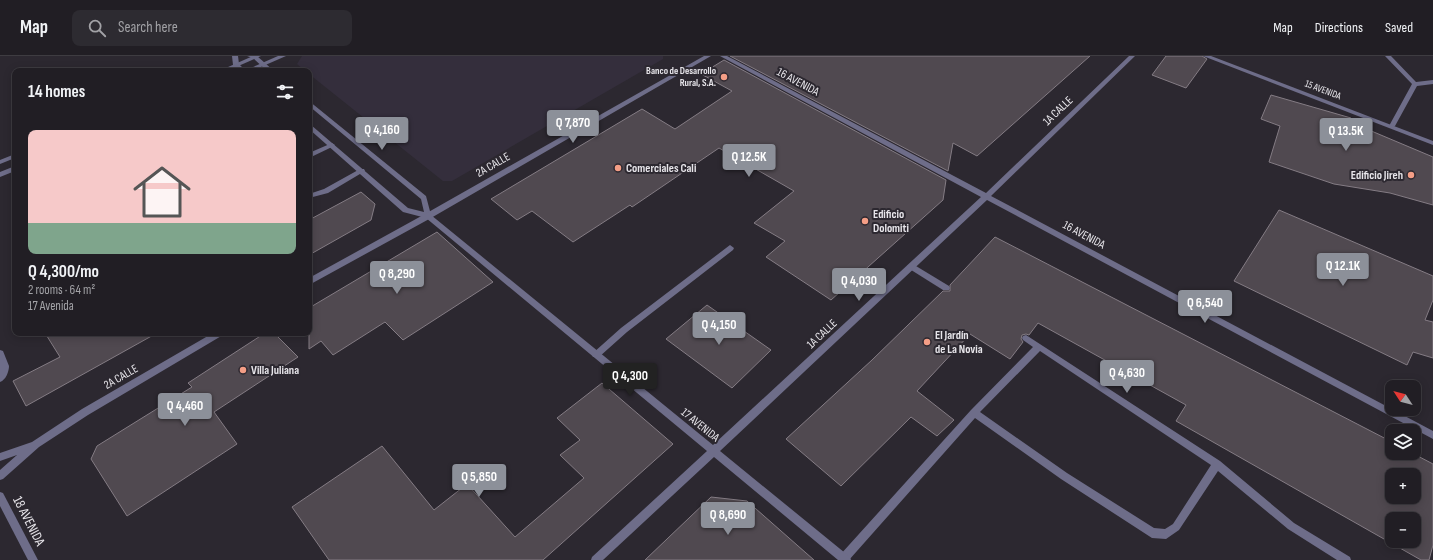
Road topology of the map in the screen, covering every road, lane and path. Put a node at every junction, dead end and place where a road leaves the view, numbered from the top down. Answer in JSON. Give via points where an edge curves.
{"nodes":[{"id":1,"x":235,"y":56,"type":"edge"},
{"id":2,"x":254,"y":56,"type":"edge"},
{"id":3,"x":283,"y":56,"type":"edge"},
{"id":4,"x":708,"y":56,"type":"edge"},
{"id":5,"x":723,"y":56,"type":"edge"},
{"id":6,"x":1132,"y":56,"type":"edge"},
{"id":7,"x":1206,"y":56,"type":"edge"},
{"id":8,"x":1388,"y":56,"type":"edge"},
{"id":9,"x":263,"y":64,"type":"junction"},
{"id":10,"x":236,"y":65,"type":"junction"},
{"id":11,"x":229,"y":68,"type":"edge"},
{"id":12,"x":240,"y":68,"type":"edge"},
{"id":13,"x":254,"y":68,"type":"edge"},
{"id":14,"x":268,"y":68,"type":"edge"},
{"id":15,"x":1433,"y":82,"type":"edge"},
{"id":16,"x":1415,"y":84,"type":"junction"},
{"id":17,"x":312,"y":105,"type":"edge"},
{"id":18,"x":1392,"y":126,"type":"junction"},
{"id":19,"x":312,"y":128,"type":"edge"},
{"id":20,"x":1433,"y":143,"type":"edge"},
{"id":21,"x":332,"y":145,"type":"junction"},
{"id":22,"x":312,"y":155,"type":"edge"},
{"id":23,"x":12,"y":157,"type":"edge"},
{"id":24,"x":0,"y":162,"type":"edge"},
{"id":25,"x":12,"y":169,"type":"edge"},
{"id":26,"x":362,"y":171,"type":"junction"},
{"id":27,"x":0,"y":174,"type":"edge"},
{"id":28,"x":312,"y":195,"type":"edge"},
{"id":29,"x":987,"y":196,"type":"junction"},
{"id":30,"x":428,"y":216,"type":"junction"},
{"id":31,"x":730,"y":248,"type":"dead end"},
{"id":32,"x":912,"y":266,"type":"junction"},
{"id":33,"x":312,"y":280,"type":"edge"},
{"id":34,"x":946,"y":288,"type":"dead end"},
{"id":35,"x":215,"y":336,"type":"edge"},
{"id":36,"x":1026,"y":338,"type":"dead end"},
{"id":37,"x":1039,"y":347,"type":"junction"},
{"id":38,"x":0,"y":353,"type":"edge"},
{"id":39,"x":596,"y":355,"type":"junction"},
{"id":40,"x":0,"y":378,"type":"edge"},
{"id":41,"x":974,"y":413,"type":"junction"},
{"id":42,"x":1433,"y":435,"type":"edge"},
{"id":43,"x":36,"y":444,"type":"junction"},
{"id":44,"x":714,"y":452,"type":"junction"},
{"id":45,"x":0,"y":457,"type":"edge"},
{"id":46,"x":1217,"y":464,"type":"junction"},
{"id":47,"x":0,"y":476,"type":"edge"},
{"id":48,"x":0,"y":496,"type":"edge"},
{"id":49,"x":845,"y":559,"type":"edge"},
{"id":50,"x":33,"y":560,"type":"edge"},
{"id":51,"x":596,"y":560,"type":"edge"},
{"id":52,"x":1346,"y":560,"type":"edge"}],
"edges":[{"from":1,"to":10,"type":"street"},
{"from":2,"to":9,"type":"street"},
{"from":2,"to":10,"type":"street"},
{"from":3,"to":9,"type":"street"},
{"from":4,"to":30,"type":"street","name":"2A CALLE"},
{"from":5,"to":29,"type":"street","name":"16 AVENIDA"},
{"from":6,"to":29,"type":"street","name":"1A CALLE"},
{"from":7,"to":18,"type":"street","name":"15 AVENIDA"},
{"from":8,"to":16,"type":"street"},
{"from":9,"to":13,"type":"street"},
{"from":9,"to":14,"type":"street"},
{"from":10,"to":11,"type":"street"},
{"from":10,"to":12,"type":"street"},
{"from":15,"to":16,"type":"street"},
{"from":16,"to":18,"type":"street"},
{"from":17,"to":30,"type":"street","via":[[424,198]]},
{"from":18,"to":20,"type":"street","name":"15 AVENIDA"},
{"from":19,"to":21,"type":"street","name":"17 AVENIDA"},
{"from":21,"to":22,"type":"street"},
{"from":21,"to":26,"type":"street","name":"17 AVENIDA"},
{"from":23,"to":24,"type":"street"},
{"from":25,"to":27,"type":"street"},
{"from":26,"to":28,"type":"street","via":[[326,191]]},
{"from":26,"to":30,"type":"street","name":"17 AVENIDA","via":[[406,210]]},
{"from":29,"to":32,"type":"street","name":"1A CALLE"},
{"from":29,"to":42,"type":"street","name":"16 AVENIDA"},
{"from":30,"to":33,"type":"street","name":"2A CALLE"},
{"from":30,"to":39,"type":"street","name":"17 AVENIDA"},
{"from":31,"to":39,"type":"street","via":[[624,330]]},
{"from":32,"to":34,"type":"street"},
{"from":32,"to":44,"type":"street","name":"1A CALLE"},
{"from":35,"to":43,"type":"street","name":"2A CALLE","via":[[85,412]]},
{"from":36,"to":37,"type":"street"},
{"from":37,"to":41,"type":"street"},
{"from":37,"to":46,"type":"street"},
{"from":38,"to":40,"type":"street","via":[[6,364]]},
{"from":39,"to":44,"type":"street","name":"17 AVENIDA"},
{"from":41,"to":46,"type":"street","via":[[1152,533],[1166,534],[1176,527]]},
{"from":41,"to":49,"type":"street"},
{"from":43,"to":45,"type":"street","name":"2A CALLE"},
{"from":43,"to":47,"type":"street","name":"2A CALLE"},
{"from":44,"to":49,"type":"street","name":"17 AVENIDA"},
{"from":44,"to":51,"type":"street","name":"1A CALLE"},
{"from":46,"to":52,"type":"street","via":[[1291,526]]},
{"from":48,"to":50,"type":"street","name":"18 AVENIDA"}]}
